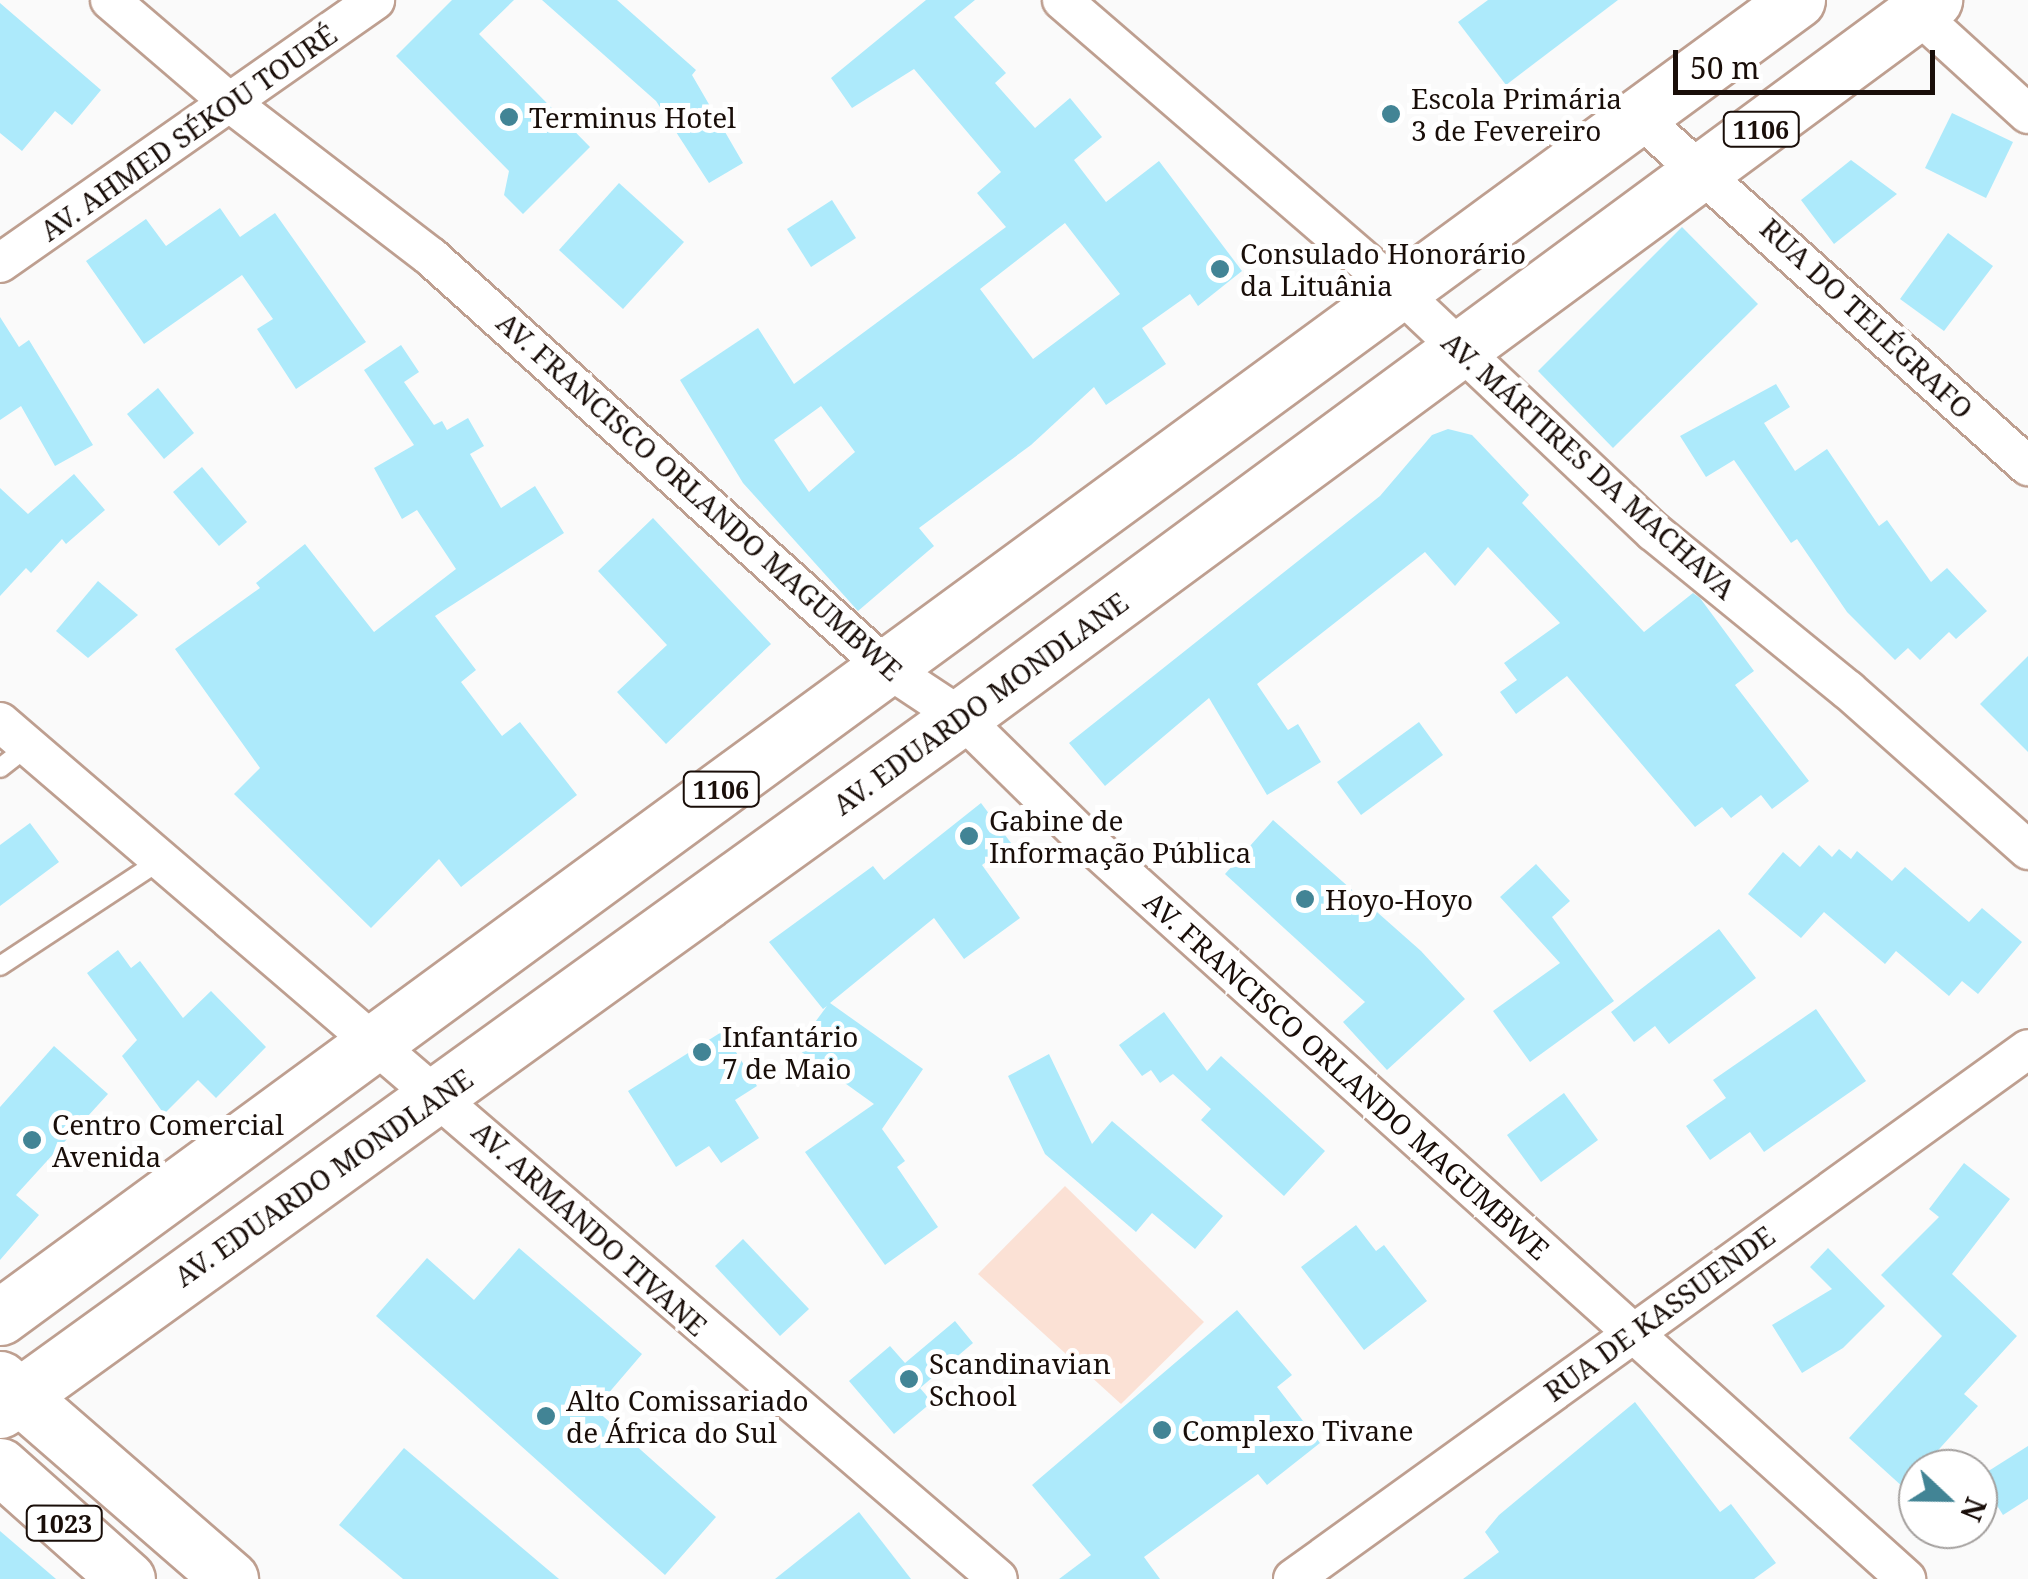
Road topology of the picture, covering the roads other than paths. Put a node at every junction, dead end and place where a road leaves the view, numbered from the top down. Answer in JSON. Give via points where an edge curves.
{"nodes":[{"id":1,"x":110,"y":0,"type":"edge"},
{"id":2,"x":375,"y":0,"type":"edge"},
{"id":3,"x":1062,"y":0,"type":"edge"},
{"id":4,"x":1796,"y":0,"type":"edge"},
{"id":5,"x":1926,"y":6,"type":"edge"},
{"id":6,"x":229,"y":102,"type":"junction"},
{"id":7,"x":2028,"y":114,"type":"edge"},
{"id":8,"x":1639,"y":117,"type":"junction"},
{"id":9,"x":1706,"y":170,"type":"junction"},
{"id":10,"x":0,"y":264,"type":"edge"},
{"id":11,"x":1400,"y":292,"type":"junction"},
{"id":12,"x":1460,"y":349,"type":"junction"},
{"id":13,"x":2028,"y":466,"type":"edge"},
{"id":14,"x":888,"y":668,"type":"junction"},
{"id":15,"x":962,"y":717,"type":"junction"},
{"id":16,"x":9,"y":745,"type":"edge"},
{"id":17,"x":2028,"y":850,"type":"edge"},
{"id":18,"x":159,"y":861,"type":"junction"},
{"id":19,"x":0,"y":966,"type":"edge"},
{"id":20,"x":369,"y":1046,"type":"junction"},
{"id":21,"x":2028,"y":1049,"type":"edge"},
{"id":22,"x":441,"y":1094,"type":"junction"},
{"id":23,"x":0,"y":1317,"type":"edge"},
{"id":24,"x":1628,"y":1334,"type":"junction"},
{"id":25,"x":6,"y":1394,"type":"edge"},
{"id":26,"x":0,"y":1466,"type":"edge"},
{"id":27,"x":127,"y":1579,"type":"edge"},
{"id":28,"x":230,"y":1579,"type":"edge"},
{"id":29,"x":998,"y":1579,"type":"edge"},
{"id":30,"x":1292,"y":1579,"type":"edge"},
{"id":31,"x":1906,"y":1579,"type":"edge"}],
"edges":[{"from":1,"to":6,"type":"street","name":"AV. FRANCISCO ORLANDO MAGUMBWE"},
{"from":2,"to":6,"type":"street","name":"AV. AHMED SÉKOU TOURÉ"},
{"from":3,"to":11,"type":"street","name":"AV. MÁRTIRES DA MACHAVA"},
{"from":4,"to":8,"type":"main road"},
{"from":5,"to":7,"type":"street"},
{"from":5,"to":9,"type":"main road","name":"AV. EDUARDO MONDLANE","number":"1106"},
{"from":6,"to":10,"type":"street","name":"AV. AHMED SÉKOU TOURÉ"},
{"from":6,"to":14,"type":"street","name":"AV. FRANCISCO ORLANDO MAGUMBWE","via":[[431,257]]},
{"from":8,"to":9,"type":"street","name":"RUA DO TELÉGRAFO"},
{"from":8,"to":11,"type":"main road"},
{"from":9,"to":12,"type":"main road","name":"AV. EDUARDO MONDLANE","number":"1106"},
{"from":9,"to":13,"type":"street","name":"RUA DO TELÉGRAFO"},
{"from":11,"to":12,"type":"street","name":"AV. MÁRTIRES DA MACHAVA"},
{"from":11,"to":14,"type":"main road","number":"1106"},
{"from":12,"to":15,"type":"main road","name":"AV. EDUARDO MONDLANE","number":"1106"},
{"from":12,"to":17,"type":"street","name":"AV. MÁRTIRES DA MACHAVA","via":[[1654,532],[1848,690]]},
{"from":14,"to":15,"type":"street","name":"AV. FRANCISCO ORLANDO MAGUMBWE"},
{"from":14,"to":20,"type":"main road","number":"1106"},
{"from":15,"to":22,"type":"main road","name":"AV. EDUARDO MONDLANE","number":"1106"},
{"from":15,"to":24,"type":"street","name":"AV. FRANCISCO ORLANDO MAGUMBWE","via":[[1084,838]]},
{"from":16,"to":18,"type":"street","name":"AV. ARMANDO TIVANE"},
{"from":18,"to":19,"type":"lane"},
{"from":18,"to":20,"type":"street","name":"AV. ARMANDO TIVANE"},
{"from":20,"to":22,"type":"street","name":"AV. ARMANDO TIVANE"},
{"from":20,"to":23,"type":"main road","number":"1106"},
{"from":21,"to":24,"type":"street","name":"RUA DE KASSUENDE"},
{"from":22,"to":25,"type":"main road","name":"AV. EDUARDO MONDLANE","number":"1106"},
{"from":22,"to":29,"type":"street","name":"AV. ARMANDO TIVANE","via":[[633,1270]]},
{"from":24,"to":30,"type":"street","name":"RUA DE KASSUENDE"},
{"from":24,"to":31,"type":"street","name":"AV. FRANCISCO ORLANDO MAGUMBWE"},
{"from":25,"to":28,"type":"main road","number":"1023"},
{"from":26,"to":27,"type":"main road","number":"1023"}]}
